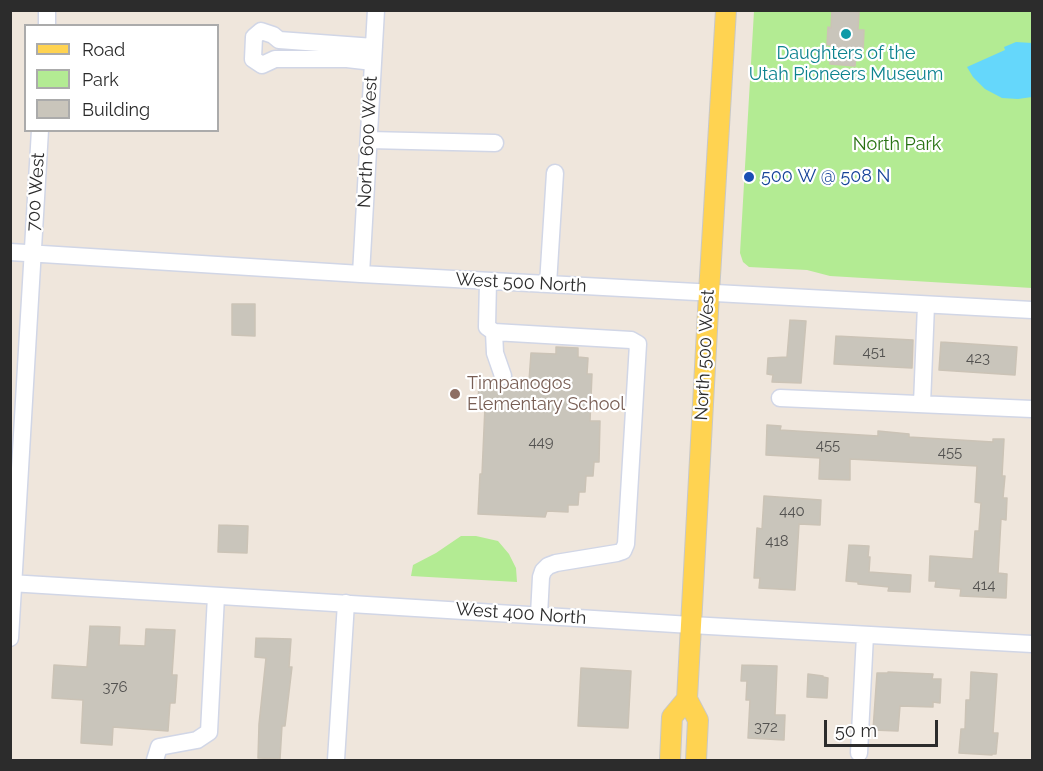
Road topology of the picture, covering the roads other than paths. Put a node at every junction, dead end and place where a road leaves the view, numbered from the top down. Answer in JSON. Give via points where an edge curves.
{"nodes":[{"id":1,"x":376,"y":10,"type":"edge"},
{"id":2,"x":726,"y":10,"type":"edge"},
{"id":3,"x":374,"y":54,"type":"junction"},
{"id":4,"x":40,"y":132,"type":"edge"},
{"id":5,"x":369,"y":140,"type":"junction"},
{"id":6,"x":495,"y":143,"type":"dead end"},
{"id":7,"x":555,"y":173,"type":"dead end"},
{"id":8,"x":10,"y":252,"type":"edge"},
{"id":9,"x":32,"y":253,"type":"junction"},
{"id":10,"x":361,"y":274,"type":"junction"},
{"id":11,"x":488,"y":281,"type":"junction"},
{"id":12,"x":548,"y":284,"type":"junction"},
{"id":13,"x":709,"y":293,"type":"junction"},
{"id":14,"x":926,"y":305,"type":"junction"},
{"id":15,"x":1032,"y":310,"type":"edge"},
{"id":16,"x":491,"y":329,"type":"junction"},
{"id":17,"x":503,"y":376,"type":"dead end"},
{"id":18,"x":780,"y":398,"type":"dead end"},
{"id":19,"x":922,"y":404,"type":"junction"},
{"id":20,"x":1032,"y":409,"type":"edge"},
{"id":21,"x":12,"y":584,"type":"edge"},
{"id":22,"x":216,"y":596,"type":"junction"},
{"id":23,"x":345,"y":603,"type":"junction"},
{"id":24,"x":539,"y":615,"type":"junction"},
{"id":25,"x":691,"y":626,"type":"junction"},
{"id":26,"x":865,"y":635,"type":"junction"},
{"id":27,"x":10,"y":638,"type":"edge"},
{"id":28,"x":1032,"y":644,"type":"edge"},
{"id":29,"x":687,"y":699,"type":"junction"},
{"id":30,"x":859,"y":753,"type":"dead end"},
{"id":31,"x":155,"y":760,"type":"edge"},
{"id":32,"x":336,"y":760,"type":"edge"},
{"id":33,"x":670,"y":760,"type":"edge"},
{"id":34,"x":696,"y":760,"type":"edge"}],
"edges":[{"from":1,"to":3,"type":"street","name":"North 600 West"},
{"from":2,"to":13,"type":"main road","name":"North 500 West"},
{"from":3,"to":3,"type":"street","via":[[279,40],[261,31],[254,37],[253,60],[262,65],[275,59],[347,59]]},
{"from":3,"to":5,"type":"street","name":"North 600 West"},
{"from":4,"to":9,"type":"street","name":"700 West"},
{"from":5,"to":6,"type":"street"},
{"from":5,"to":10,"type":"street","name":"North 600 West"},
{"from":7,"to":12,"type":"street"},
{"from":8,"to":9,"type":"street","name":"West 500 North"},
{"from":9,"to":10,"type":"street","name":"West 500 North"},
{"from":9,"to":21,"type":"street","name":"700 West"},
{"from":10,"to":11,"type":"street","name":"West 500 North"},
{"from":11,"to":12,"type":"street","name":"West 500 North"},
{"from":11,"to":16,"type":"street"},
{"from":12,"to":13,"type":"street","name":"West 500 North"},
{"from":13,"to":14,"type":"street","name":"West 500 North"},
{"from":13,"to":25,"type":"main road","name":"North 500 West"},
{"from":14,"to":15,"type":"street","name":"West 500 North"},
{"from":14,"to":19,"type":"street"},
{"from":16,"to":17,"type":"street"},
{"from":16,"to":24,"type":"street","via":[[631,340],[638,344],[626,544],[617,553],[548,566],[541,577]]},
{"from":18,"to":19,"type":"street"},
{"from":19,"to":20,"type":"street"},
{"from":21,"to":22,"type":"street","name":"West 400 North"},
{"from":21,"to":27,"type":"street","name":"700 West"},
{"from":22,"to":23,"type":"street","name":"West 400 North"},
{"from":22,"to":31,"type":"street","via":[[209,732],[197,740],[159,747]]},
{"from":23,"to":24,"type":"street","name":"West 400 North"},
{"from":23,"to":32,"type":"street"},
{"from":24,"to":25,"type":"street","name":"West 400 North"},
{"from":25,"to":26,"type":"street","name":"West 400 North"},
{"from":25,"to":29,"type":"main road","name":"North 500 West"},
{"from":26,"to":28,"type":"street","name":"West 400 North"},
{"from":26,"to":30,"type":"street"},
{"from":29,"to":33,"type":"main road","name":"North 500 West","via":[[672,717]]},
{"from":29,"to":34,"type":"main road","name":"North 500 West","via":[[698,720]]}]}
